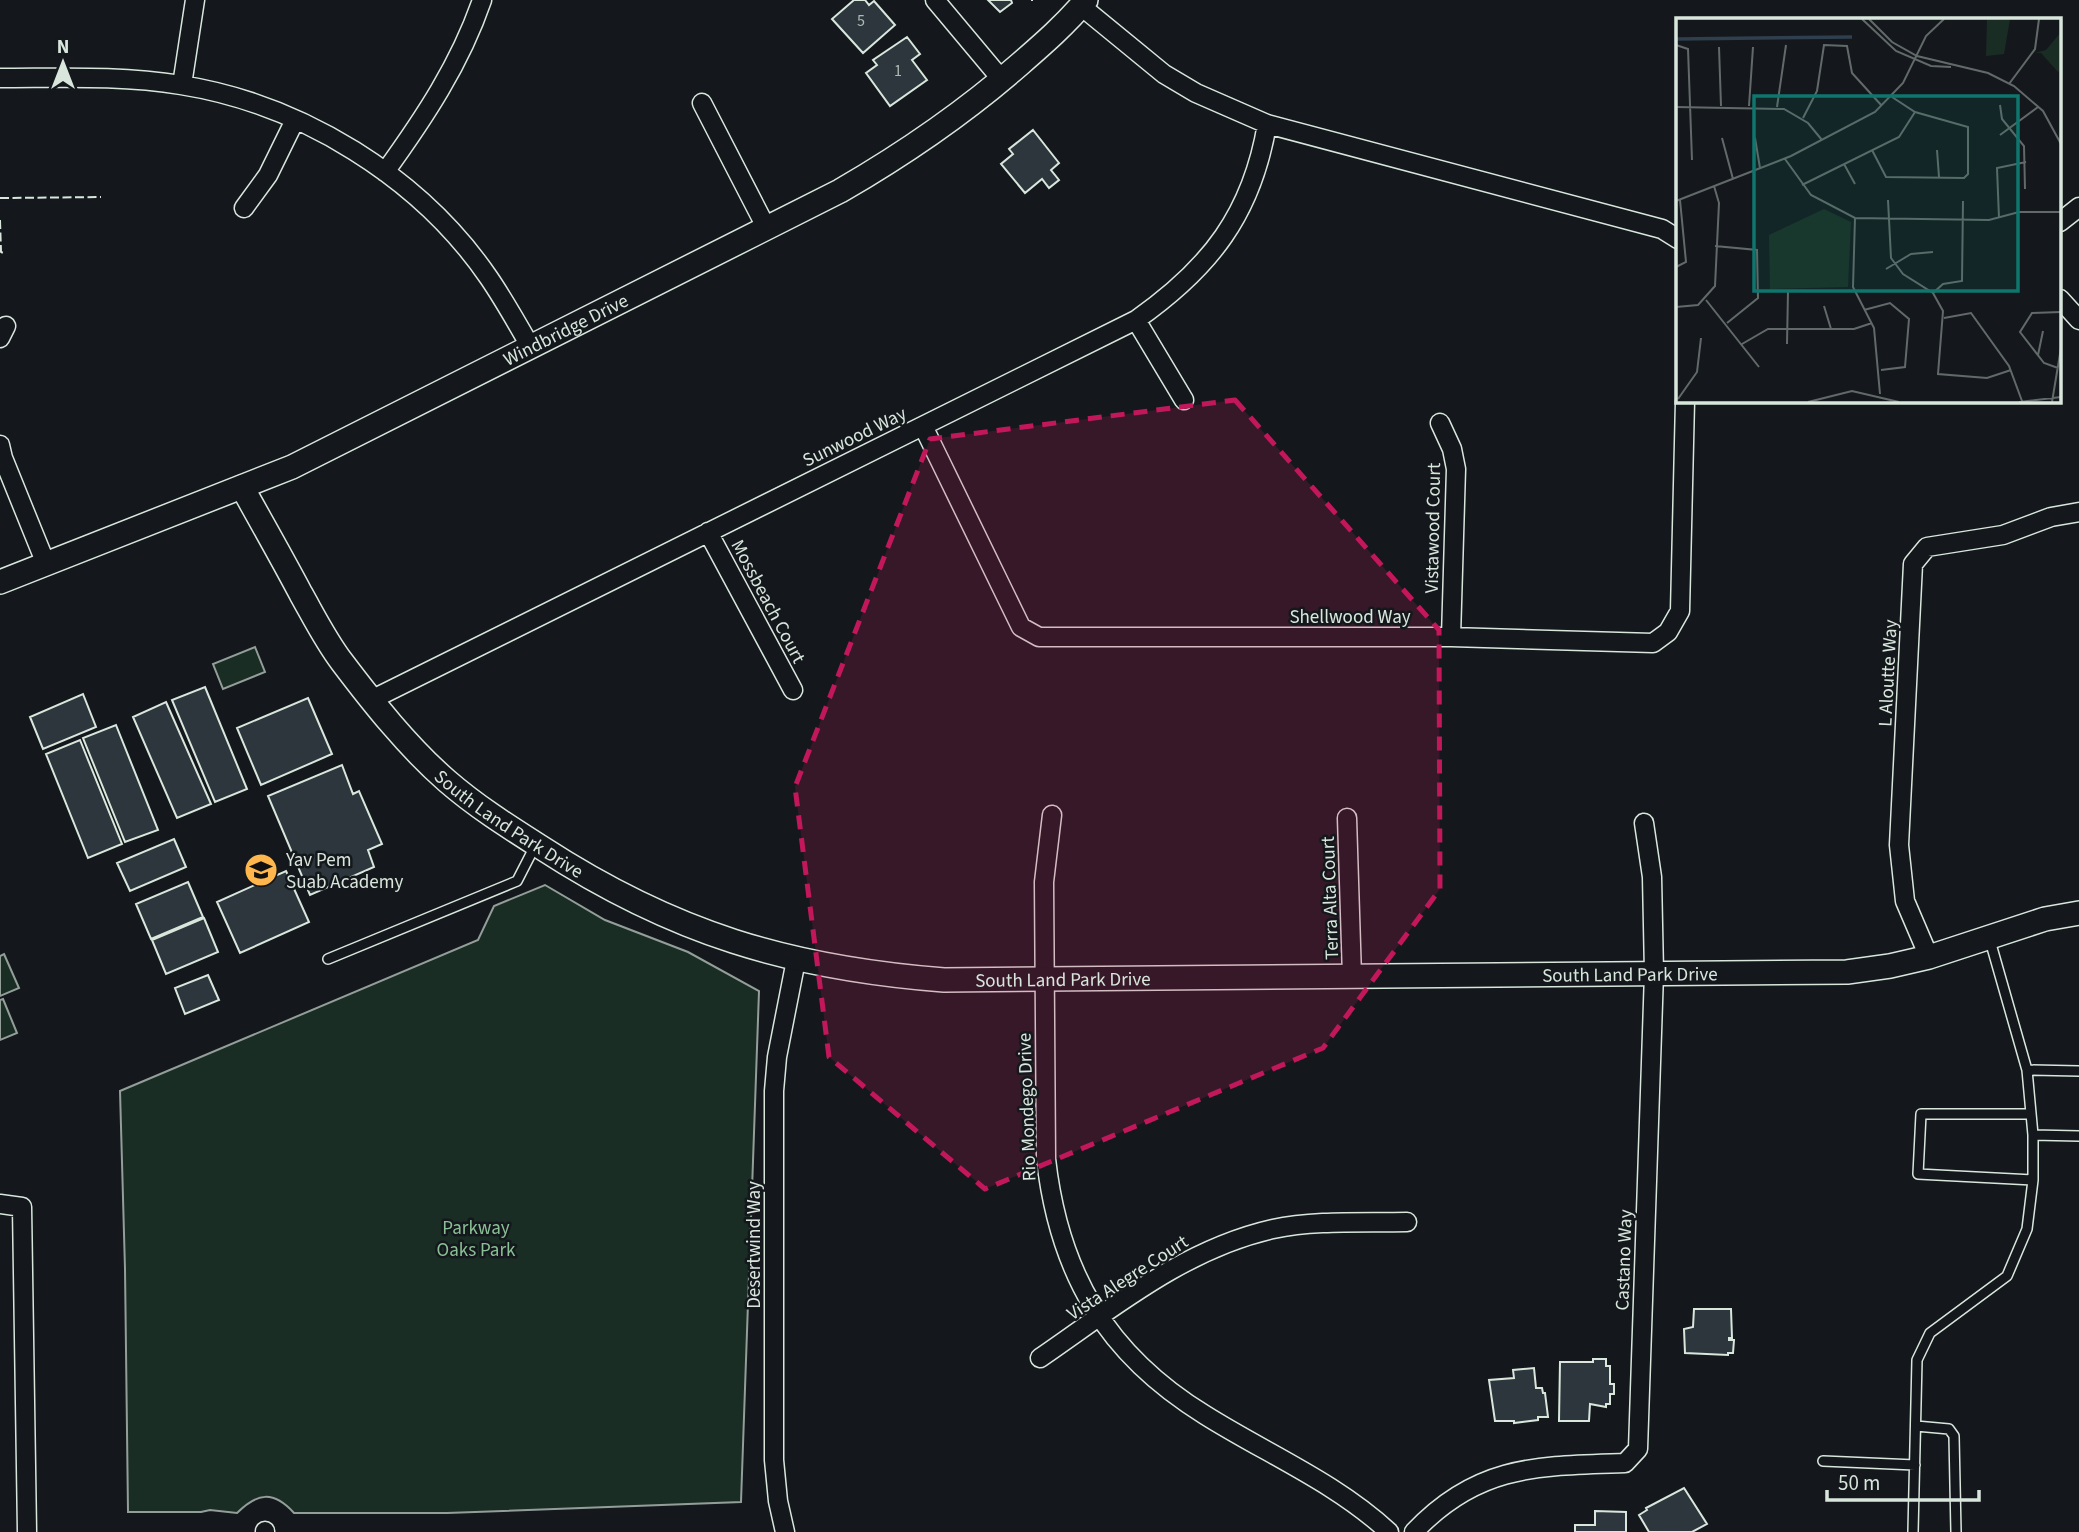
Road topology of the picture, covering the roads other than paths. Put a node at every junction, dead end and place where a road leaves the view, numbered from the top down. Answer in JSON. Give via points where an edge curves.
{"nodes":[{"id":1,"x":195,"y":0,"type":"edge"},
{"id":2,"x":482,"y":0,"type":"edge"},
{"id":3,"x":935,"y":0,"type":"edge"},
{"id":4,"x":1083,"y":3,"type":"edge"},
{"id":5,"x":0,"y":78,"type":"edge"},
{"id":6,"x":1002,"y":80,"type":"junction"},
{"id":7,"x":182,"y":85,"type":"junction"},
{"id":8,"x":702,"y":103,"type":"dead end"},
{"id":9,"x":295,"y":120,"type":"junction"},
{"id":10,"x":1267,"y":124,"type":"junction"},
{"id":11,"x":385,"y":172,"type":"junction"},
{"id":12,"x":2079,"y":207,"type":"edge"},
{"id":13,"x":244,"y":208,"type":"dead end"},
{"id":14,"x":2062,"y":220,"type":"edge"},
{"id":15,"x":768,"y":229,"type":"junction"},
{"id":16,"x":1676,"y":238,"type":"edge"},
{"id":17,"x":2062,"y":301,"type":"edge"},
{"id":18,"x":1136,"y":320,"type":"junction"},
{"id":19,"x":2079,"y":320,"type":"edge"},
{"id":20,"x":530,"y":346,"type":"junction"},
{"id":21,"x":1184,"y":400,"type":"dead end"},
{"id":22,"x":1685,"y":402,"type":"edge"},
{"id":23,"x":1440,"y":423,"type":"dead end"},
{"id":24,"x":923,"y":426,"type":"junction"},
{"id":25,"x":0,"y":444,"type":"edge"},
{"id":26,"x":242,"y":487,"type":"junction"},
{"id":27,"x":2079,"y":512,"type":"edge"},
{"id":28,"x":708,"y":532,"type":"junction"},
{"id":29,"x":46,"y":564,"type":"junction"},
{"id":30,"x":0,"y":582,"type":"edge"},
{"id":31,"x":1451,"y":637,"type":"junction"},
{"id":32,"x":793,"y":690,"type":"dead end"},
{"id":33,"x":373,"y":699,"type":"junction"},
{"id":34,"x":1052,"y":815,"type":"dead end"},
{"id":35,"x":1348,"y":818,"type":"dead end"},
{"id":36,"x":1644,"y":823,"type":"dead end"},
{"id":37,"x":536,"y":845,"type":"junction"},
{"id":38,"x":2079,"y":913,"type":"edge"},
{"id":39,"x":1989,"y":936,"type":"junction"},
{"id":40,"x":1929,"y":957,"type":"junction"},
{"id":41,"x":328,"y":959,"type":"dead end"},
{"id":42,"x":796,"y":960,"type":"junction"},
{"id":43,"x":1654,"y":973,"type":"junction"},
{"id":44,"x":1352,"y":976,"type":"junction"},
{"id":45,"x":1044,"y":979,"type":"junction"},
{"id":46,"x":2027,"y":1070,"type":"junction"},
{"id":47,"x":2079,"y":1071,"type":"edge"},
{"id":48,"x":2031,"y":1114,"type":"junction"},
{"id":49,"x":2033,"y":1135,"type":"junction"},
{"id":50,"x":2079,"y":1136,"type":"edge"},
{"id":51,"x":2033,"y":1180,"type":"junction"},
{"id":52,"x":0,"y":1204,"type":"edge"},
{"id":53,"x":1407,"y":1222,"type":"dead end"},
{"id":54,"x":1100,"y":1317,"type":"junction"},
{"id":55,"x":1040,"y":1359,"type":"dead end"},
{"id":56,"x":1916,"y":1426,"type":"junction"},
{"id":57,"x":1823,"y":1461,"type":"dead end"},
{"id":58,"x":1915,"y":1465,"type":"junction"},
{"id":59,"x":27,"y":1532,"type":"edge"},
{"id":60,"x":785,"y":1532,"type":"edge"},
{"id":61,"x":1390,"y":1532,"type":"edge"},
{"id":62,"x":1414,"y":1532,"type":"edge"},
{"id":63,"x":1913,"y":1532,"type":"edge"},
{"id":64,"x":1956,"y":1532,"type":"edge"}],
"edges":[{"from":1,"to":7,"type":"street"},
{"from":2,"to":11,"type":"street","via":[[443,87]]},
{"from":3,"to":6,"type":"street"},
{"from":4,"to":6,"type":"street","name":"Windbridge Drive"},
{"from":4,"to":10,"type":"street","via":[[1164,74]]},
{"from":5,"to":7,"type":"street","via":[[125,78]]},
{"from":6,"to":15,"type":"street","name":"Windbridge Drive","via":[[891,161]]},
{"from":7,"to":9,"type":"street","via":[[232,96]]},
{"from":8,"to":15,"type":"street"},
{"from":9,"to":11,"type":"street"},
{"from":9,"to":13,"type":"street","via":[[268,175]]},
{"from":10,"to":16,"type":"street","via":[[1662,229]]},
{"from":10,"to":18,"type":"street","name":"Sunwood Way","via":[[1250,189],[1217,247],[1192,276]]},
{"from":11,"to":20,"type":"street","via":[[456,237],[488,276]]},
{"from":12,"to":14,"type":"street"},
{"from":15,"to":20,"type":"street","name":"Windbridge Drive"},
{"from":17,"to":19,"type":"street"},
{"from":18,"to":21,"type":"street"},
{"from":18,"to":24,"type":"street","name":"Sunwood Way"},
{"from":20,"to":26,"type":"street","name":"Windbridge Drive","via":[[292,467]]},
{"from":22,"to":31,"type":"street","name":"Shellwood Way","via":[[1680,611],[1668,632],[1653,643]]},
{"from":23,"to":31,"type":"street","name":"Vistawood Court","via":[[1456,468]]},
{"from":24,"to":28,"type":"street","name":"Sunwood Way"},
{"from":24,"to":31,"type":"street","name":"Shellwood Way","via":[[1021,627],[1039,637]]},
{"from":25,"to":29,"type":"street"},
{"from":26,"to":29,"type":"street","name":"Windbridge Drive"},
{"from":26,"to":33,"type":"street","name":"South Land Park Drive","via":[[340,660]]},
{"from":27,"to":40,"type":"street","name":"L Aloutte Way","via":[[2003,535],[1927,547],[1913,564],[1899,845],[1905,901]]},
{"from":28,"to":32,"type":"street","name":"Mossbeach Court"},
{"from":28,"to":33,"type":"street","name":"Sunwood Way"},
{"from":29,"to":30,"type":"street","name":"Windbridge Drive"},
{"from":33,"to":37,"type":"street","name":"South Land Park Drive","via":[[446,780]]},
{"from":34,"to":45,"type":"street","name":"Rio Mondego Drive","via":[[1044,882]]},
{"from":35,"to":44,"type":"street","name":"Terra Alta Court"},
{"from":36,"to":43,"type":"street","name":"Castano Way","via":[[1652,877]]},
{"from":37,"to":41,"type":"lane","via":[[517,881]]},
{"from":37,"to":42,"type":"street","name":"South Land Park Drive","via":[[639,905],[749,948]]},
{"from":38,"to":39,"type":"street","name":"South Land Park Drive"},
{"from":39,"to":40,"type":"street","name":"South Land Park Drive"},
{"from":39,"to":46,"type":"lane"},
{"from":40,"to":43,"type":"street","name":"South Land Park Drive","via":[[1847,972]]},
{"from":42,"to":45,"type":"street","name":"South Land Park Drive","via":[[878,975]]},
{"from":42,"to":60,"type":"street","name":"Desertwind Way","via":[[774,1091],[774,1460]]},
{"from":43,"to":44,"type":"street","name":"South Land Park Drive"},
{"from":43,"to":62,"type":"street","name":"Castano Way","via":[[1638,1449],[1625,1463],[1520,1469],[1489,1479],[1449,1501]]},
{"from":44,"to":45,"type":"street","name":"South Land Park Drive"},
{"from":45,"to":54,"type":"street","name":"Rio Mondego Drive","via":[[1050,1197],[1073,1271]]},
{"from":46,"to":47,"type":"lane"},
{"from":46,"to":48,"type":"lane"},
{"from":48,"to":49,"type":"lane"},
{"from":48,"to":51,"type":"lane","via":[[1922,1114],[1918,1174]]},
{"from":49,"to":50,"type":"lane"},
{"from":49,"to":51,"type":"lane"},
{"from":51,"to":56,"type":"lane","via":[[2027,1229],[2007,1276],[1930,1333],[1917,1360]]},
{"from":52,"to":59,"type":"street","via":[[22,1206]]},
{"from":53,"to":54,"type":"street","name":"Vista Alegre Court","via":[[1313,1224],[1236,1240],[1169,1270]]},
{"from":54,"to":55,"type":"street","name":"Vista Alegre Court"},
{"from":54,"to":61,"type":"street","name":"Rio Mondego Drive","via":[[1144,1370],[1173,1394],[1341,1493]]},
{"from":56,"to":58,"type":"lane"},
{"from":56,"to":64,"type":"lane","via":[[1949,1429],[1954,1436]]},
{"from":57,"to":58,"type":"lane"},
{"from":58,"to":63,"type":"lane"}]}
